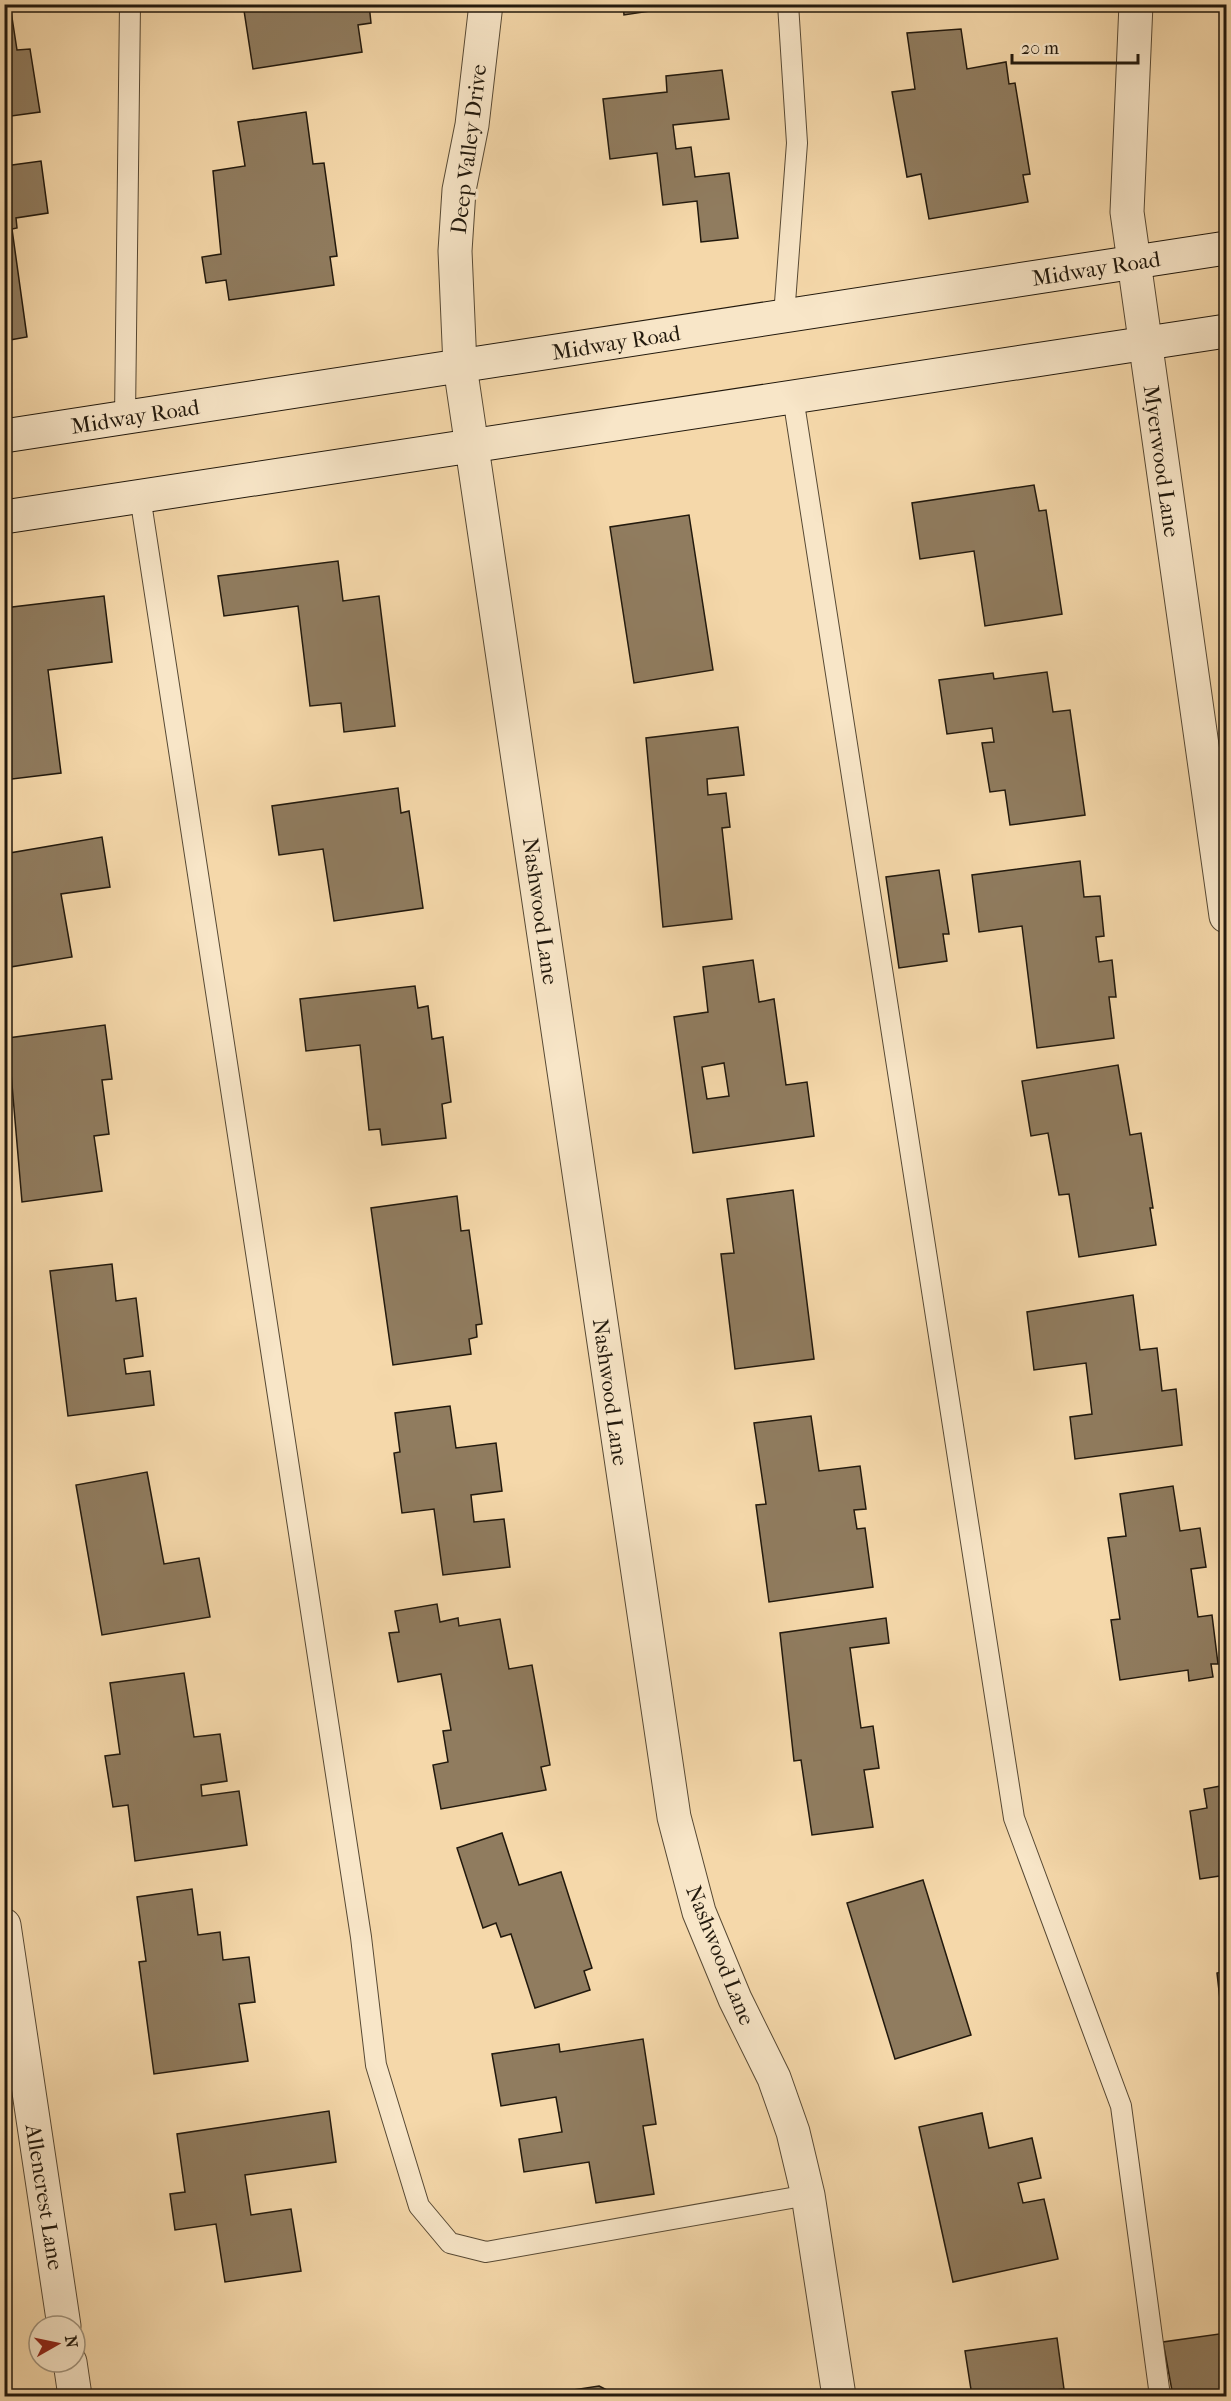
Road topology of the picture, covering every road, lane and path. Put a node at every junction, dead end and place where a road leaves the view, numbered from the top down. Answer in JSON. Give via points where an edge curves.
{"nodes":[{"id":1,"x":130,"y":4,"type":"edge"},
{"id":2,"x":486,"y":4,"type":"edge"},
{"id":3,"x":788,"y":4,"type":"edge"},
{"id":4,"x":1136,"y":4,"type":"edge"},
{"id":5,"x":1227,"y":248,"type":"edge"},
{"id":6,"x":1134,"y":262,"type":"junction"},
{"id":7,"x":784,"y":316,"type":"junction"},
{"id":8,"x":1227,"y":331,"type":"edge"},
{"id":9,"x":1145,"y":343,"type":"junction"},
{"id":10,"x":460,"y":366,"type":"junction"},
{"id":11,"x":793,"y":397,"type":"junction"},
{"id":12,"x":125,"y":417,"type":"junction"},
{"id":13,"x":4,"y":436,"type":"edge"},
{"id":14,"x":473,"y":447,"type":"junction"},
{"id":15,"x":140,"y":496,"type":"junction"},
{"id":16,"x":4,"y":517,"type":"edge"},
{"id":17,"x":1227,"y":916,"type":"edge"},
{"id":18,"x":4,"y":1925,"type":"edge"},
{"id":19,"x":808,"y":2195,"type":"junction"},
{"id":20,"x":62,"y":2314,"type":"edge"},
{"id":21,"x":72,"y":2374,"type":"edge"},
{"id":22,"x":75,"y":2397,"type":"edge"},
{"id":23,"x":839,"y":2397,"type":"edge"},
{"id":24,"x":1160,"y":2397,"type":"edge"}],
"edges":[{"from":1,"to":12,"type":"lane"},
{"from":2,"to":10,"type":"street","name":"Deep Valley Drive","via":[[472,125],[459,190],[455,250]]},
{"from":3,"to":7,"type":"lane","via":[[797,144]]},
{"from":4,"to":6,"type":"street","name":"Myerwood Lane","via":[[1126,181]]},
{"from":5,"to":6,"type":"street","name":"Midway Road"},
{"from":6,"to":7,"type":"street","name":"Midway Road"},
{"from":6,"to":9,"type":"street","name":"Myerwood Lane"},
{"from":7,"to":10,"type":"street","name":"Midway Road"},
{"from":8,"to":9,"type":"street"},
{"from":9,"to":11,"type":"street"},
{"from":9,"to":17,"type":"street","name":"Myerwood Lane"},
{"from":10,"to":12,"type":"street","name":"Midway Road"},
{"from":10,"to":14,"type":"street","name":"Nashwood Lane"},
{"from":11,"to":14,"type":"street"},
{"from":11,"to":24,"type":"lane","via":[[1014,1818],[1121,2106]]},
{"from":12,"to":13,"type":"street","name":"Midway Road"},
{"from":14,"to":15,"type":"street"},
{"from":14,"to":19,"type":"street","name":"Nashwood Lane","via":[[674,1817],[699,1912],[735,1999],[774,2078],[794,2132]]},
{"from":15,"to":16,"type":"street"},
{"from":15,"to":19,"type":"lane","via":[[361,1937],[376,2065],[419,2206],[450,2243],[486,2252]]},
{"from":18,"to":20,"type":"street","name":"Allencrest Lane"},
{"from":19,"to":23,"type":"street","name":"Nashwood Lane"},
{"from":21,"to":22,"type":"street"}]}
